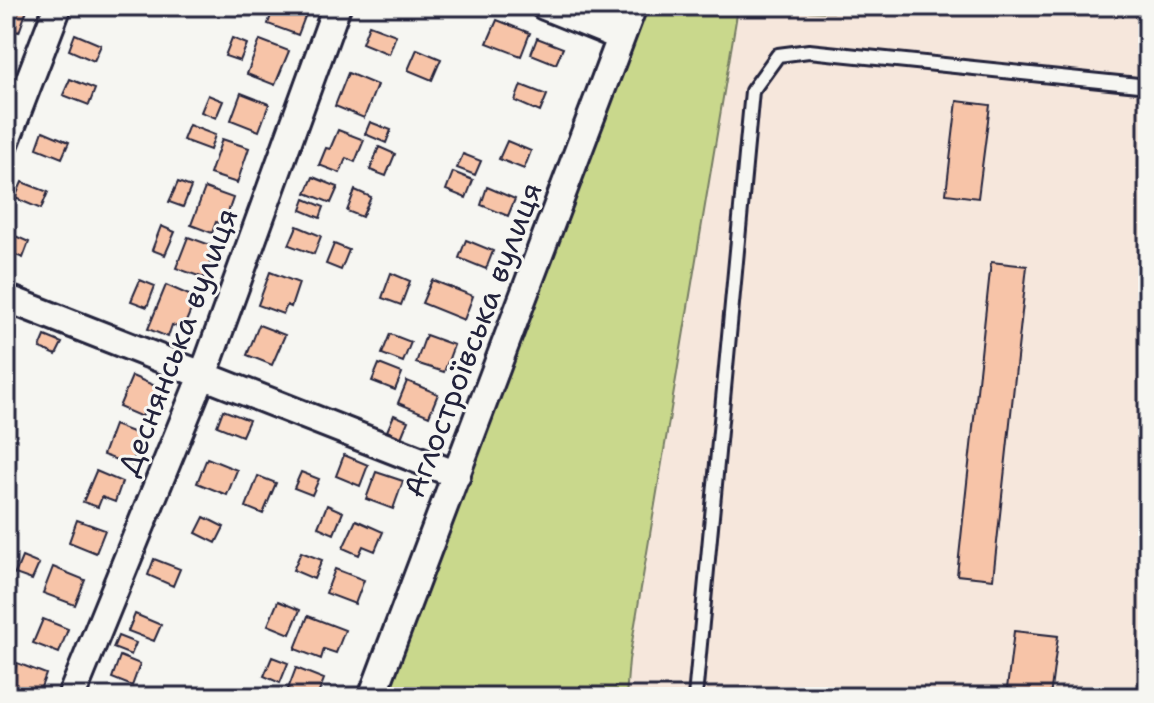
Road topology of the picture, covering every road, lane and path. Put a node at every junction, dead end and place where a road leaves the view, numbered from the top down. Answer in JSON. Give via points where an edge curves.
{"nodes":[{"id":1,"x":58,"y":6,"type":"edge"},
{"id":2,"x":337,"y":6,"type":"edge"},
{"id":3,"x":544,"y":6,"type":"edge"},
{"id":4,"x":633,"y":6,"type":"edge"},
{"id":5,"x":621,"y":37,"type":"junction"},
{"id":6,"x":1148,"y":86,"type":"edge"},
{"id":7,"x":6,"y":141,"type":"edge"},
{"id":8,"x":6,"y":298,"type":"edge"},
{"id":9,"x":203,"y":375,"type":"junction"},
{"id":10,"x":457,"y":475,"type":"junction"},
{"id":11,"x":1148,"y":684,"type":"edge"},
{"id":12,"x":71,"y":697,"type":"edge"},
{"id":13,"x":372,"y":697,"type":"edge"},
{"id":14,"x":695,"y":697,"type":"edge"},
{"id":15,"x":1146,"y":697,"type":"edge"}],
"edges":[{"from":1,"to":7,"type":"street"},
{"from":2,"to":9,"type":"street","name":"Деснянська вулиця"},
{"from":3,"to":5,"type":"street"},
{"from":4,"to":5,"type":"street","name":"Аглостроївська вулиця"},
{"from":5,"to":10,"type":"street","name":"Аглостроївська вулиця"},
{"from":6,"to":14,"type":"lane","via":[[809,51],[778,55],[752,91]]},
{"from":8,"to":9,"type":"street"},
{"from":9,"to":10,"type":"street"},
{"from":9,"to":12,"type":"street","name":"Деснянська вулиця"},
{"from":10,"to":13,"type":"street","name":"Аглостроївська вулиця"},
{"from":11,"to":15,"type":"lane"}]}
